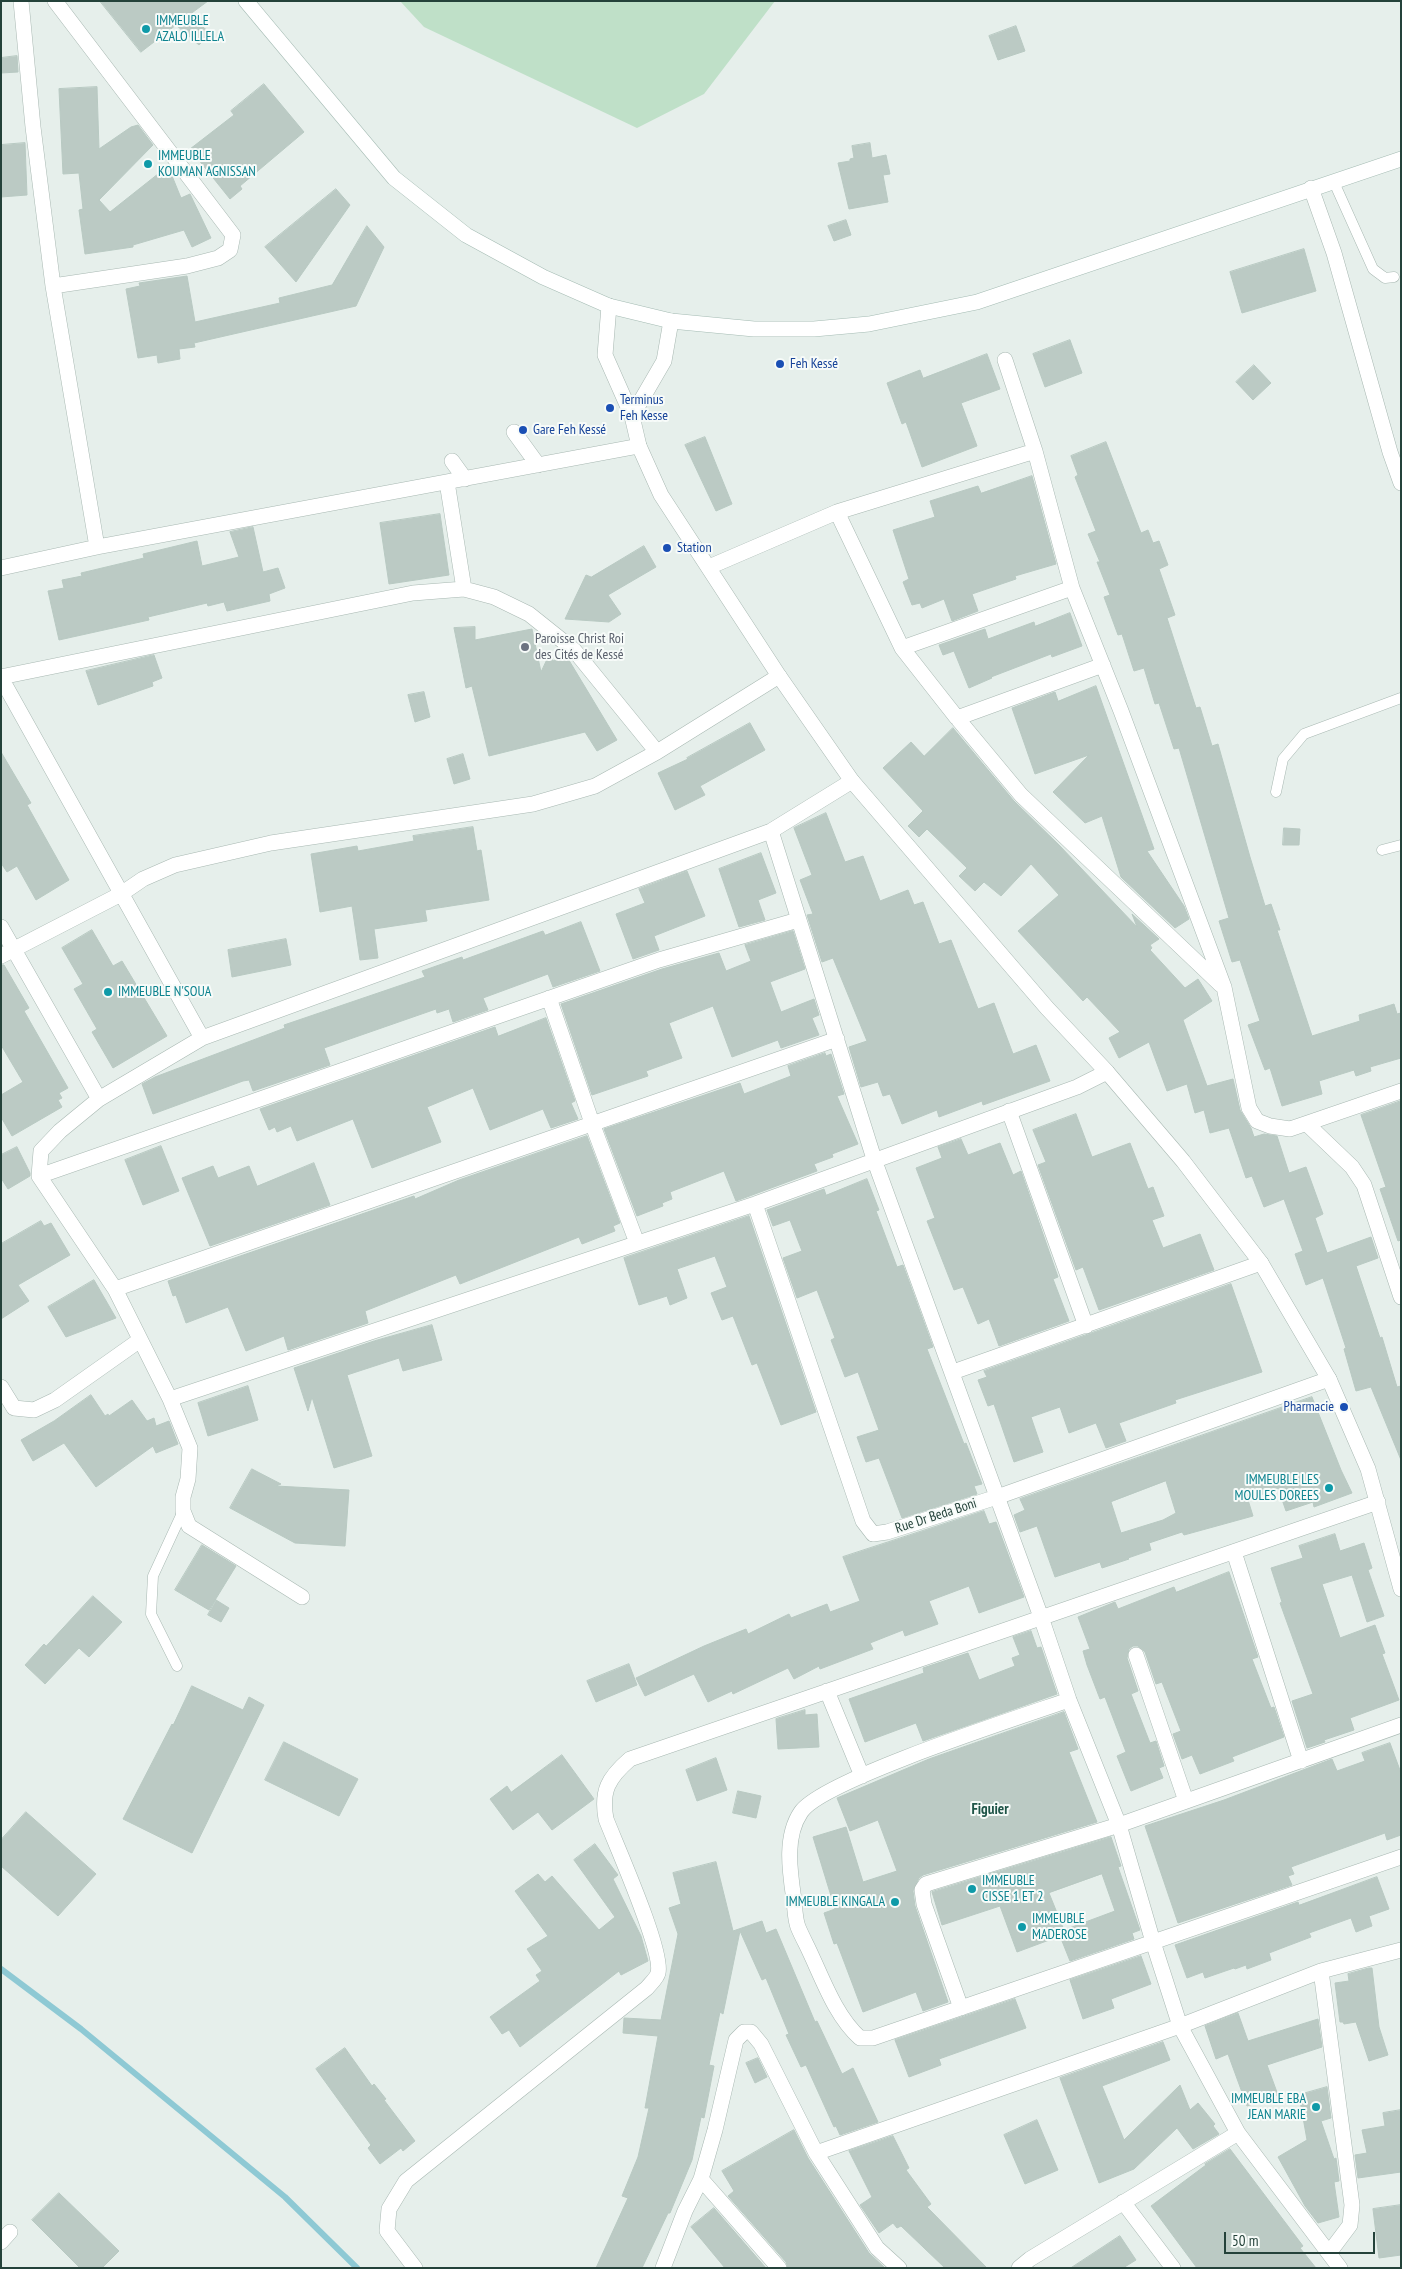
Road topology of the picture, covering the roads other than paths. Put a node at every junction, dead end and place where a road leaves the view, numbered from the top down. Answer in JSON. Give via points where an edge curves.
{"nodes":[{"id":1,"x":21,"y":1,"type":"edge"},
{"id":2,"x":55,"y":1,"type":"edge"},
{"id":3,"x":246,"y":1,"type":"edge"},
{"id":4,"x":1401,"y":159,"type":"edge"},
{"id":5,"x":1333,"y":180,"type":"junction"},
{"id":6,"x":1311,"y":188,"type":"junction"},
{"id":7,"x":1394,"y":277,"type":"dead end"},
{"id":8,"x":53,"y":286,"type":"junction"},
{"id":9,"x":608,"y":306,"type":"junction"},
{"id":10,"x":671,"y":321,"type":"junction"},
{"id":11,"x":1004,"y":360,"type":"dead end"},
{"id":12,"x":632,"y":416,"type":"junction"},
{"id":13,"x":514,"y":432,"type":"dead end"},
{"id":14,"x":639,"y":446,"type":"junction"},
{"id":15,"x":1395,"y":448,"type":"edge"},
{"id":16,"x":1035,"y":451,"type":"junction"},
{"id":17,"x":452,"y":461,"type":"dead end"},
{"id":18,"x":538,"y":465,"type":"junction"},
{"id":19,"x":465,"y":478,"type":"junction"},
{"id":20,"x":447,"y":482,"type":"junction"},
{"id":21,"x":1401,"y":483,"type":"edge"},
{"id":22,"x":837,"y":512,"type":"junction"},
{"id":23,"x":97,"y":547,"type":"junction"},
{"id":24,"x":709,"y":567,"type":"junction"},
{"id":25,"x":1,"y":568,"type":"edge"},
{"id":26,"x":1072,"y":588,"type":"junction"},
{"id":27,"x":464,"y":589,"type":"junction"},
{"id":28,"x":902,"y":648,"type":"junction"},
{"id":29,"x":1103,"y":665,"type":"junction"},
{"id":30,"x":779,"y":676,"type":"junction"},
{"id":31,"x":1,"y":678,"type":"edge"},
{"id":32,"x":1401,"y":698,"type":"edge"},
{"id":33,"x":957,"y":718,"type":"junction"},
{"id":34,"x":657,"y":752,"type":"junction"},
{"id":35,"x":852,"y":780,"type":"junction"},
{"id":36,"x":1276,"y":792,"type":"dead end"},
{"id":37,"x":771,"y":831,"type":"junction"},
{"id":38,"x":1401,"y":845,"type":"edge"},
{"id":39,"x":1382,"y":850,"type":"dead end"},
{"id":40,"x":121,"y":894,"type":"junction"},
{"id":41,"x":798,"y":920,"type":"junction"},
{"id":42,"x":1,"y":927,"type":"edge"},
{"id":43,"x":7,"y":952,"type":"edge"},
{"id":44,"x":1224,"y":987,"type":"junction"},
{"id":45,"x":550,"y":998,"type":"junction"},
{"id":46,"x":202,"y":1038,"type":"junction"},
{"id":47,"x":837,"y":1038,"type":"junction"},
{"id":48,"x":1107,"y":1072,"type":"junction"},
{"id":49,"x":1401,"y":1091,"type":"edge"},
{"id":50,"x":99,"y":1099,"type":"junction"},
{"id":51,"x":1009,"y":1111,"type":"junction"},
{"id":52,"x":592,"y":1123,"type":"junction"},
{"id":53,"x":1307,"y":1124,"type":"junction"},
{"id":54,"x":875,"y":1162,"type":"junction"},
{"id":55,"x":39,"y":1176,"type":"junction"},
{"id":56,"x":755,"y":1204,"type":"junction"},
{"id":57,"x":637,"y":1243,"type":"junction"},
{"id":58,"x":1261,"y":1263,"type":"junction"},
{"id":59,"x":115,"y":1289,"type":"junction"},
{"id":60,"x":1401,"y":1298,"type":"edge"},
{"id":61,"x":1086,"y":1326,"type":"junction"},
{"id":62,"x":140,"y":1340,"type":"junction"},
{"id":63,"x":953,"y":1372,"type":"junction"},
{"id":64,"x":1329,"y":1378,"type":"junction"},
{"id":65,"x":1,"y":1387,"type":"edge"},
{"id":66,"x":170,"y":1399,"type":"junction"},
{"id":67,"x":997,"y":1497,"type":"junction"},
{"id":68,"x":1378,"y":1502,"type":"junction"},
{"id":69,"x":183,"y":1511,"type":"junction"},
{"id":70,"x":1234,"y":1552,"type":"junction"},
{"id":71,"x":1401,"y":1589,"type":"edge"},
{"id":72,"x":302,"y":1597,"type":"dead end"},
{"id":73,"x":1041,"y":1617,"type":"junction"},
{"id":74,"x":1136,"y":1656,"type":"dead end"},
{"id":75,"x":177,"y":1666,"type":"dead end"},
{"id":76,"x":827,"y":1691,"type":"junction"},
{"id":77,"x":1069,"y":1700,"type":"junction"},
{"id":78,"x":1401,"y":1725,"type":"edge"},
{"id":79,"x":1301,"y":1761,"type":"junction"},
{"id":80,"x":862,"y":1776,"type":"junction"},
{"id":81,"x":1186,"y":1801,"type":"junction"},
{"id":82,"x":1119,"y":1825,"type":"junction"},
{"id":83,"x":1401,"y":1857,"type":"edge"},
{"id":84,"x":1152,"y":1942,"type":"junction"},
{"id":85,"x":1401,"y":1950,"type":"edge"},
{"id":86,"x":1321,"y":1971,"type":"junction"},
{"id":87,"x":961,"y":2008,"type":"junction"},
{"id":88,"x":1180,"y":2026,"type":"junction"},
{"id":89,"x":1238,"y":2133,"type":"junction"},
{"id":90,"x":816,"y":2153,"type":"junction"},
{"id":91,"x":701,"y":2179,"type":"junction"},
{"id":92,"x":1123,"y":2202,"type":"junction"},
{"id":93,"x":1329,"y":2253,"type":"junction"},
{"id":94,"x":415,"y":2268,"type":"edge"},
{"id":95,"x":664,"y":2268,"type":"edge"},
{"id":96,"x":779,"y":2268,"type":"edge"},
{"id":97,"x":899,"y":2268,"type":"edge"},
{"id":98,"x":1019,"y":2268,"type":"edge"},
{"id":99,"x":1173,"y":2268,"type":"edge"},
{"id":100,"x":1340,"y":2268,"type":"edge"}],
"edges":[{"from":1,"to":8,"type":"street"},
{"from":2,"to":8,"type":"street","via":[[233,235],[230,250],[218,258],[187,266]]},
{"from":3,"to":9,"type":"street","via":[[394,178],[466,235],[543,277]]},
{"from":4,"to":5,"type":"street"},
{"from":5,"to":6,"type":"street"},
{"from":5,"to":7,"type":"lane","via":[[1372,269],[1385,278]]},
{"from":6,"to":10,"type":"street","via":[[1057,276],[977,302],[928,313],[869,324],[814,329],[754,329]]},
{"from":6,"to":15,"type":"street"},
{"from":8,"to":23,"type":"street"},
{"from":9,"to":10,"type":"street"},
{"from":9,"to":12,"type":"street","via":[[605,355]]},
{"from":10,"to":12,"type":"street","via":[[664,361]]},
{"from":11,"to":16,"type":"street"},
{"from":12,"to":14,"type":"street"},
{"from":13,"to":18,"type":"street"},
{"from":14,"to":18,"type":"street"},
{"from":14,"to":24,"type":"street","via":[[661,495]]},
{"from":15,"to":21,"type":"street"},
{"from":16,"to":22,"type":"street"},
{"from":16,"to":26,"type":"street"},
{"from":17,"to":19,"type":"street"},
{"from":18,"to":19,"type":"street"},
{"from":19,"to":20,"type":"street"},
{"from":20,"to":23,"type":"street"},
{"from":20,"to":27,"type":"street"},
{"from":22,"to":24,"type":"street"},
{"from":22,"to":28,"type":"street"},
{"from":23,"to":25,"type":"street"},
{"from":24,"to":30,"type":"street"},
{"from":26,"to":28,"type":"street"},
{"from":26,"to":29,"type":"street"},
{"from":27,"to":31,"type":"street","via":[[413,593]]},
{"from":27,"to":34,"type":"street","via":[[529,614],[574,650]]},
{"from":28,"to":33,"type":"street"},
{"from":29,"to":33,"type":"street"},
{"from":29,"to":44,"type":"street"},
{"from":30,"to":34,"type":"street"},
{"from":30,"to":35,"type":"street"},
{"from":31,"to":40,"type":"street"},
{"from":32,"to":36,"type":"lane","via":[[1304,734],[1282,759]]},
{"from":33,"to":44,"type":"street","via":[[1021,795]]},
{"from":34,"to":40,"type":"street","via":[[595,786],[533,804],[271,843],[175,865],[143,879]]},
{"from":35,"to":37,"type":"street"},
{"from":35,"to":48,"type":"street","via":[[1047,1008]]},
{"from":37,"to":41,"type":"street"},
{"from":37,"to":46,"type":"street"},
{"from":38,"to":39,"type":"lane"},
{"from":40,"to":43,"type":"street"},
{"from":40,"to":46,"type":"street"},
{"from":41,"to":45,"type":"street","via":[[659,960]]},
{"from":41,"to":47,"type":"street"},
{"from":42,"to":43,"type":"street"},
{"from":43,"to":50,"type":"street"},
{"from":44,"to":53,"type":"street","via":[[1249,1108],[1257,1121],[1270,1126],[1290,1129]]},
{"from":45,"to":52,"type":"street"},
{"from":45,"to":55,"type":"street"},
{"from":46,"to":50,"type":"street"},
{"from":47,"to":52,"type":"street"},
{"from":47,"to":54,"type":"street"},
{"from":48,"to":51,"type":"street","via":[[1077,1087]]},
{"from":48,"to":58,"type":"street","via":[[1183,1161]]},
{"from":49,"to":53,"type":"street"},
{"from":50,"to":55,"type":"street","via":[[60,1131],[42,1151]]},
{"from":51,"to":54,"type":"street"},
{"from":51,"to":61,"type":"street"},
{"from":52,"to":57,"type":"street"},
{"from":52,"to":59,"type":"street"},
{"from":53,"to":60,"type":"street","via":[[1352,1167],[1364,1185]]},
{"from":54,"to":56,"type":"street"},
{"from":54,"to":63,"type":"street"},
{"from":55,"to":59,"type":"street"},
{"from":56,"to":57,"type":"street"},
{"from":56,"to":67,"type":"street","name":"Rue Dr Beda Boni","via":[[863,1521],[873,1534]]},
{"from":57,"to":66,"type":"street"},
{"from":58,"to":61,"type":"street"},
{"from":58,"to":64,"type":"street"},
{"from":59,"to":62,"type":"street"},
{"from":61,"to":63,"type":"street"},
{"from":62,"to":65,"type":"street","via":[[55,1400],[34,1410],[14,1408]]},
{"from":62,"to":66,"type":"street"},
{"from":63,"to":67,"type":"street"},
{"from":64,"to":67,"type":"street","name":"Rue Dr Beda Boni"},
{"from":64,"to":68,"type":"street","via":[[1368,1469]]},
{"from":66,"to":69,"type":"street","via":[[190,1448]]},
{"from":67,"to":73,"type":"street"},
{"from":68,"to":70,"type":"street"},
{"from":68,"to":71,"type":"street"},
{"from":69,"to":72,"type":"street","via":[[189,1526]]},
{"from":69,"to":75,"type":"lane","via":[[153,1576],[151,1614]]},
{"from":70,"to":73,"type":"street"},
{"from":70,"to":79,"type":"street"},
{"from":73,"to":76,"type":"street"},
{"from":73,"to":77,"type":"street"},
{"from":74,"to":81,"type":"street"},
{"from":76,"to":80,"type":"street"},
{"from":76,"to":94,"type":"street","via":[[630,1759],[607,1784],[603,1801],[606,1819],[649,1929],[658,1958],[658,1974],[647,1988],[406,2181],[389,2209],[387,2231]]},
{"from":77,"to":80,"type":"street"},
{"from":77,"to":82,"type":"street"},
{"from":78,"to":79,"type":"street"},
{"from":79,"to":81,"type":"street"},
{"from":80,"to":87,"type":"street","via":[[823,1795],[801,1811],[792,1833],[789,1865],[797,1926],[837,2008],[852,2032],[860,2038],[873,2038]]},
{"from":81,"to":82,"type":"street"},
{"from":82,"to":84,"type":"street"},
{"from":82,"to":87,"type":"street","via":[[926,1884],[922,1890],[924,1904]]},
{"from":83,"to":84,"type":"street"},
{"from":84,"to":87,"type":"street"},
{"from":84,"to":88,"type":"street"},
{"from":85,"to":86,"type":"street"},
{"from":86,"to":88,"type":"street"},
{"from":86,"to":93,"type":"street","via":[[1352,2205],[1350,2224]]},
{"from":88,"to":89,"type":"street"},
{"from":88,"to":90,"type":"street"},
{"from":89,"to":92,"type":"street"},
{"from":89,"to":93,"type":"street"},
{"from":90,"to":91,"type":"street","via":[[761,2044],[751,2032],[744,2032],[736,2040]]},
{"from":90,"to":97,"type":"street","via":[[877,2248]]},
{"from":91,"to":95,"type":"street"},
{"from":91,"to":96,"type":"street"},
{"from":92,"to":98,"type":"street"},
{"from":92,"to":99,"type":"street"},
{"from":93,"to":100,"type":"street"}]}
